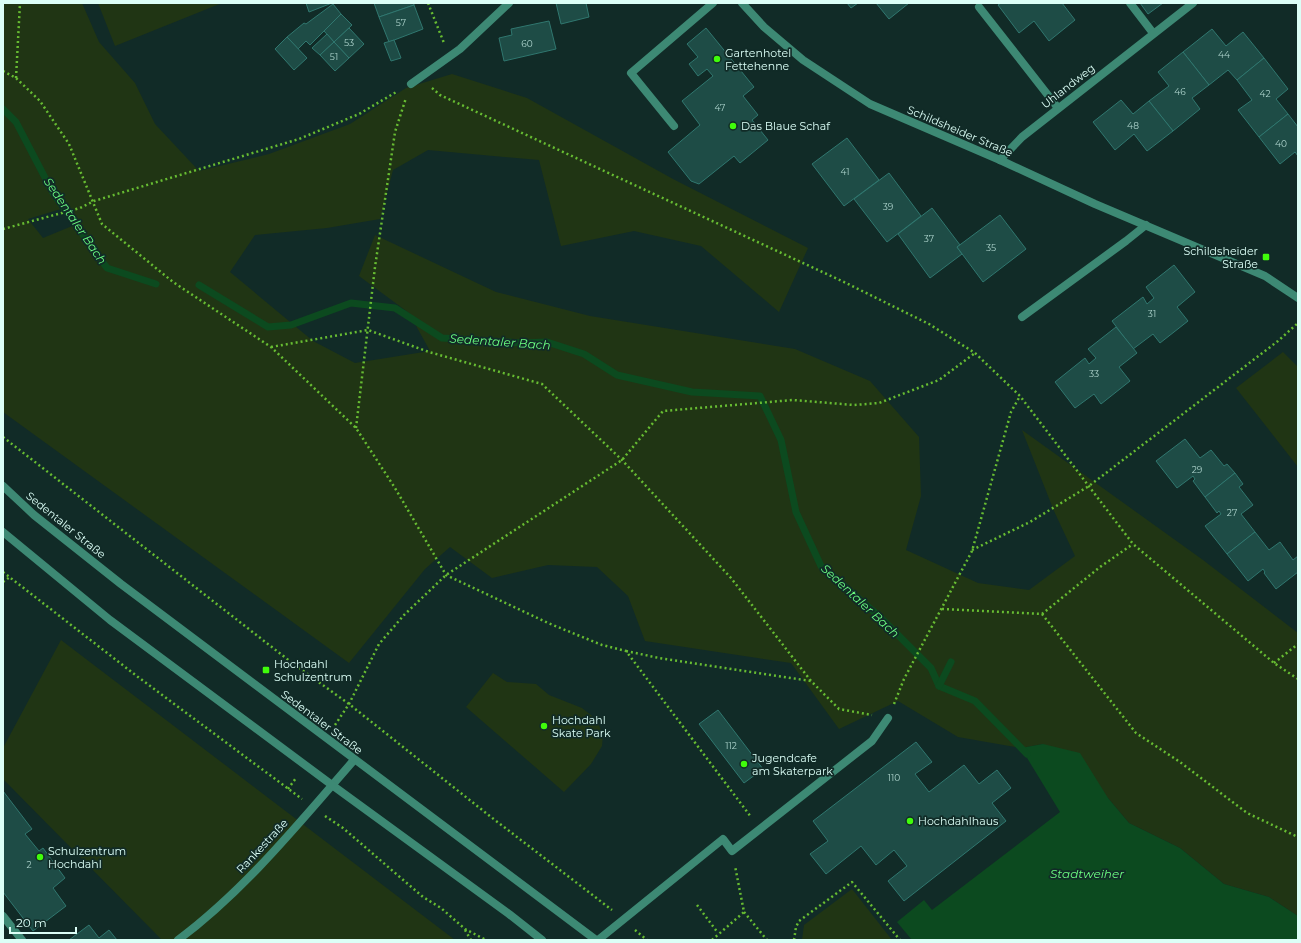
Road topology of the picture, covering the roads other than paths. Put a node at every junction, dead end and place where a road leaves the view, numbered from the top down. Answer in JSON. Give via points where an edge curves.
{"nodes":[{"id":1,"x":509,"y":3,"type":"edge"},
{"id":2,"x":713,"y":3,"type":"edge"},
{"id":3,"x":742,"y":3,"type":"edge"},
{"id":4,"x":1130,"y":3,"type":"edge"},
{"id":5,"x":1193,"y":3,"type":"edge"},
{"id":6,"x":979,"y":7,"type":"dead end"},
{"id":7,"x":1153,"y":33,"type":"junction"},
{"id":8,"x":410,"y":84,"type":"road end"},
{"id":9,"x":1058,"y":108,"type":"junction"},
{"id":10,"x":674,"y":126,"type":"dead end"},
{"id":11,"x":1000,"y":160,"type":"junction"},
{"id":12,"x":1146,"y":225,"type":"junction"},
{"id":13,"x":1298,"y":298,"type":"edge"},
{"id":14,"x":1022,"y":317,"type":"dead end"},
{"id":15,"x":3,"y":486,"type":"edge"},
{"id":16,"x":3,"y":532,"type":"edge"},
{"id":17,"x":888,"y":718,"type":"road end"},
{"id":18,"x":354,"y":760,"type":"junction"},
{"id":19,"x":332,"y":785,"type":"junction"},
{"id":20,"x":3,"y":916,"type":"edge"},
{"id":21,"x":22,"y":940,"type":"edge"},
{"id":22,"x":178,"y":940,"type":"edge"},
{"id":23,"x":542,"y":940,"type":"edge"},
{"id":24,"x":597,"y":940,"type":"edge"}],
"edges":[{"from":1,"to":8,"type":"street","via":[[460,49]]},
{"from":2,"to":10,"type":"street","via":[[631,73]]},
{"from":3,"to":11,"type":"street","name":"Schildsheider Straße","via":[[764,27],[803,60],[870,104]]},
{"from":4,"to":7,"type":"street"},
{"from":5,"to":7,"type":"street","name":"Uhlandweg"},
{"from":6,"to":9,"type":"street"},
{"from":7,"to":9,"type":"street","name":"Uhlandweg"},
{"from":9,"to":11,"type":"street","name":"Uhlandweg","via":[[1022,137]]},
{"from":11,"to":12,"type":"street","name":"Schildsheider Straße"},
{"from":12,"to":13,"type":"street","name":"Schildsheider Straße","via":[[1265,276]]},
{"from":12,"to":14,"type":"street"},
{"from":15,"to":18,"type":"street","name":"Sedentaler Straße","via":[[34,515],[121,584]]},
{"from":16,"to":19,"type":"street","via":[[110,620]]},
{"from":17,"to":24,"type":"street","via":[[872,741],[732,851],[723,839]]},
{"from":18,"to":19,"type":"street","name":"Rankestraße"},
{"from":18,"to":24,"type":"street","name":"Sedentaler Straße"},
{"from":19,"to":22,"type":"street","name":"Rankestraße","via":[[234,892]]},
{"from":19,"to":23,"type":"street"},
{"from":20,"to":21,"type":"street"}]}
